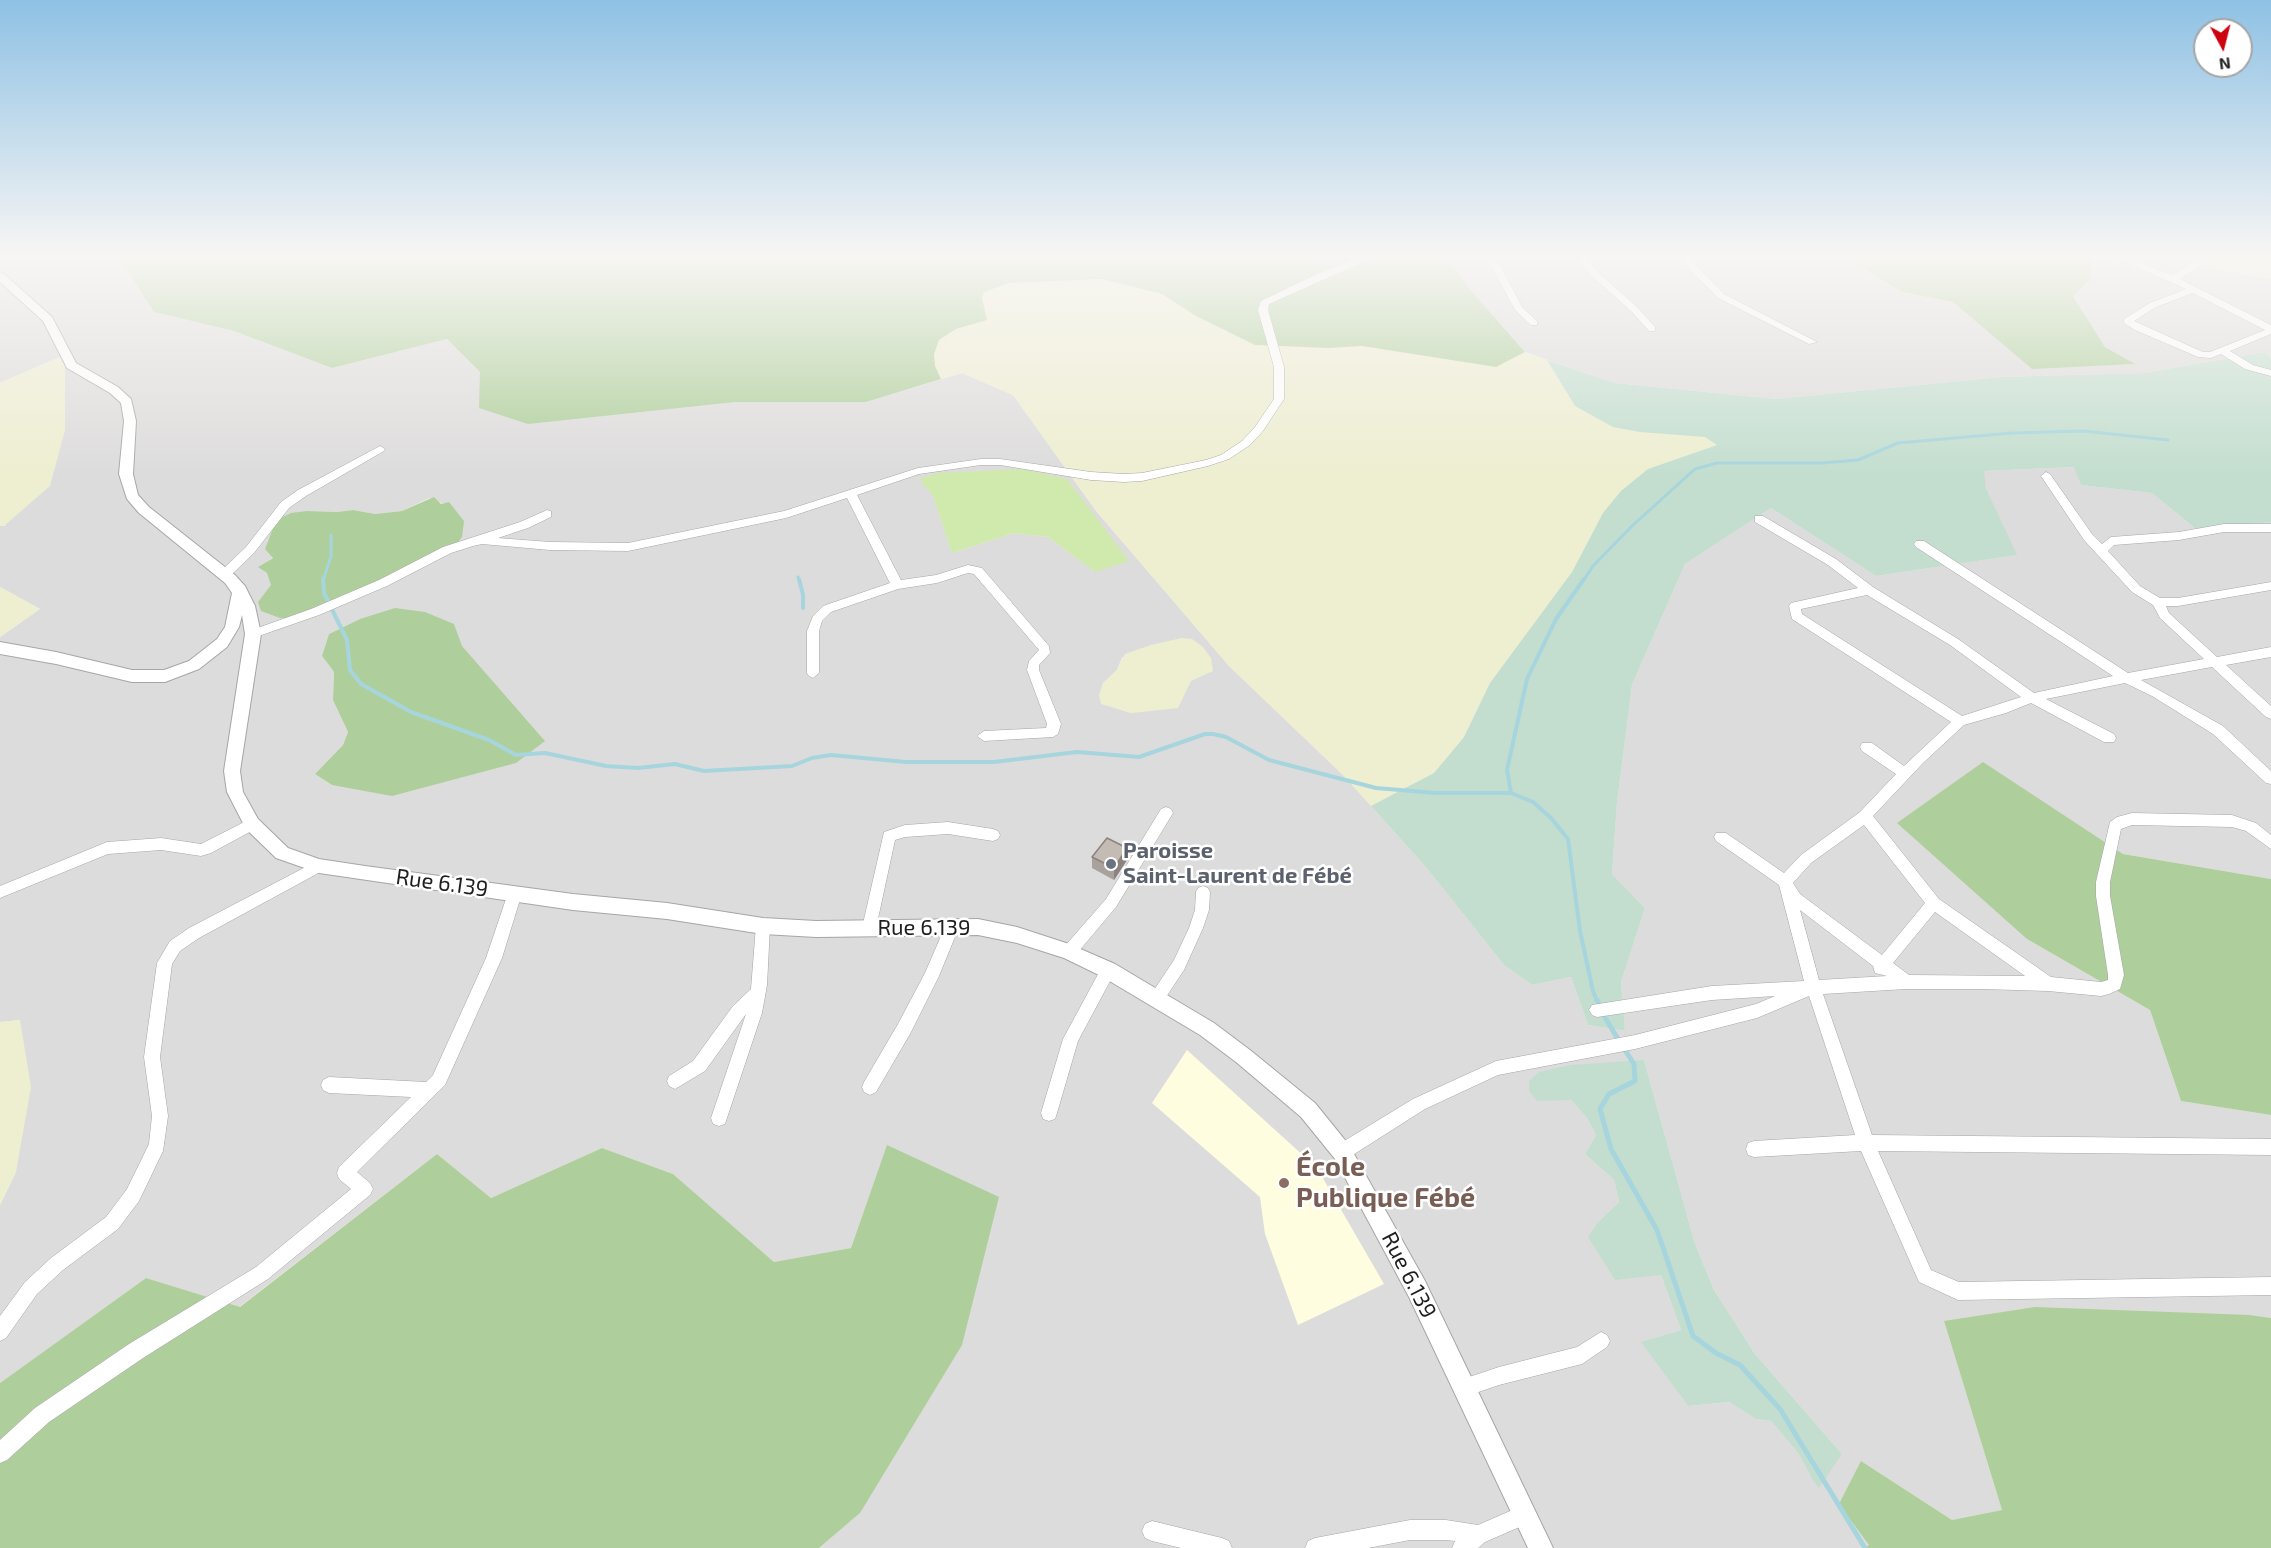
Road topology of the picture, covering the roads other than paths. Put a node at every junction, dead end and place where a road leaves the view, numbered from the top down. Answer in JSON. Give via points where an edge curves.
{"nodes":[{"id":1,"x":53,"y":329,"type":"edge"},
{"id":2,"x":1268,"y":329,"type":"edge"},
{"id":3,"x":1785,"y":329,"type":"edge"},
{"id":4,"x":2141,"y":329,"type":"edge"},
{"id":5,"x":2271,"y":330,"type":"edge"},
{"id":6,"x":1812,"y":342,"type":"dead end"},
{"id":7,"x":2221,"y":350,"type":"junction"},
{"id":8,"x":2271,"y":373,"type":"edge"},
{"id":9,"x":380,"y":449,"type":"dead end"},
{"id":10,"x":2046,"y":476,"type":"dead end"},
{"id":11,"x":850,"y":492,"type":"junction"},
{"id":12,"x":547,"y":514,"type":"dead end"},
{"id":13,"x":1760,"y":519,"type":"dead end"},
{"id":14,"x":2271,"y":528,"type":"edge"},
{"id":15,"x":467,"y":543,"type":"junction"},
{"id":16,"x":1920,"y":544,"type":"dead end"},
{"id":17,"x":2102,"y":551,"type":"junction"},
{"id":18,"x":224,"y":575,"type":"junction"},
{"id":19,"x":897,"y":585,"type":"junction"},
{"id":20,"x":2271,"y":586,"type":"edge"},
{"id":21,"x":240,"y":590,"type":"junction"},
{"id":22,"x":1869,"y":590,"type":"junction"},
{"id":23,"x":2158,"y":602,"type":"junction"},
{"id":24,"x":253,"y":634,"type":"junction"},
{"id":25,"x":0,"y":648,"type":"edge"},
{"id":26,"x":2271,"y":652,"type":"edge"},
{"id":27,"x":2213,"y":663,"type":"junction"},
{"id":28,"x":813,"y":673,"type":"dead end"},
{"id":29,"x":2126,"y":678,"type":"junction"},
{"id":30,"x":2032,"y":698,"type":"junction"},
{"id":31,"x":2271,"y":714,"type":"edge"},
{"id":32,"x":1960,"y":721,"type":"junction"},
{"id":33,"x":984,"y":736,"type":"dead end"},
{"id":34,"x":2109,"y":738,"type":"dead end"},
{"id":35,"x":1867,"y":747,"type":"dead end"},
{"id":36,"x":1904,"y":773,"type":"junction"},
{"id":37,"x":2271,"y":779,"type":"edge"},
{"id":38,"x":1166,"y":813,"type":"dead end"},
{"id":39,"x":1865,"y":816,"type":"junction"},
{"id":40,"x":252,"y":824,"type":"junction"},
{"id":41,"x":993,"y":835,"type":"dead end"},
{"id":42,"x":1720,"y":837,"type":"dead end"},
{"id":43,"x":2271,"y":843,"type":"edge"},
{"id":44,"x":319,"y":866,"type":"junction"},
{"id":45,"x":1785,"y":882,"type":"junction"},
{"id":46,"x":0,"y":892,"type":"edge"},
{"id":47,"x":1203,"y":892,"type":"dead end"},
{"id":48,"x":515,"y":893,"type":"junction"},
{"id":49,"x":1934,"y":903,"type":"junction"},
{"id":50,"x":763,"y":926,"type":"junction"},
{"id":51,"x":952,"y":927,"type":"junction"},
{"id":52,"x":869,"y":928,"type":"junction"},
{"id":53,"x":1069,"y":952,"type":"junction"},
{"id":54,"x":1881,"y":966,"type":"junction"},
{"id":55,"x":1108,"y":970,"type":"junction"},
{"id":56,"x":1906,"y":982,"type":"junction"},
{"id":57,"x":2048,"y":984,"type":"junction"},
{"id":58,"x":1813,"y":988,"type":"junction"},
{"id":59,"x":758,"y":992,"type":"junction"},
{"id":60,"x":1157,"y":998,"type":"junction"},
{"id":61,"x":1597,"y":1010,"type":"dead end"},
{"id":62,"x":675,"y":1082,"type":"dead end"},
{"id":63,"x":329,"y":1085,"type":"dead end"},
{"id":64,"x":870,"y":1087,"type":"dead end"},
{"id":65,"x":429,"y":1090,"type":"junction"},
{"id":66,"x":1049,"y":1113,"type":"dead end"},
{"id":67,"x":719,"y":1118,"type":"dead end"},
{"id":68,"x":1866,"y":1143,"type":"junction"},
{"id":69,"x":2271,"y":1147,"type":"edge"},
{"id":70,"x":1754,"y":1149,"type":"dead end"},
{"id":71,"x":1342,"y":1152,"type":"junction"},
{"id":72,"x":2271,"y":1286,"type":"edge"},
{"id":73,"x":0,"y":1332,"type":"edge"},
{"id":74,"x":1601,"y":1341,"type":"dead end"},
{"id":75,"x":1464,"y":1388,"type":"junction"},
{"id":76,"x":0,"y":1453,"type":"edge"},
{"id":77,"x":1524,"y":1515,"type":"junction"},
{"id":78,"x":1152,"y":1531,"type":"dead end"},
{"id":79,"x":1470,"y":1542,"type":"edge"},
{"id":80,"x":1222,"y":1548,"type":"edge"},
{"id":81,"x":1315,"y":1548,"type":"edge"},
{"id":82,"x":1541,"y":1548,"type":"edge"}],
"edges":[{"from":1,"to":18,"type":"street","via":[[71,365],[127,402],[130,421],[126,474],[132,496]]},
{"from":2,"to":11,"type":"street","via":[[1279,367],[1279,399],[1246,443],[1225,457],[1179,470],[1124,478],[981,462],[918,471]]},
{"from":3,"to":6,"type":"street"},
{"from":4,"to":7,"type":"street","via":[[2202,355]]},
{"from":5,"to":7,"type":"street"},
{"from":7,"to":8,"type":"street","via":[[2249,367]]},
{"from":9,"to":18,"type":"street","via":[[285,505],[250,550]]},
{"from":10,"to":17,"type":"street"},
{"from":11,"to":15,"type":"street","via":[[786,514],[628,547],[482,540]]},
{"from":11,"to":19,"type":"street"},
{"from":12,"to":15,"type":"street"},
{"from":13,"to":22,"type":"street","via":[[1832,562]]},
{"from":14,"to":17,"type":"street","via":[[2224,528],[2111,541]]},
{"from":15,"to":24,"type":"street","via":[[315,612]]},
{"from":16,"to":29,"type":"street"},
{"from":17,"to":23,"type":"street","via":[[2136,589]]},
{"from":18,"to":21,"type":"street"},
{"from":19,"to":28,"type":"street","via":[[821,614],[813,630]]},
{"from":19,"to":33,"type":"street","via":[[968,569],[978,571],[1045,649],[1033,670],[1053,730]]},
{"from":20,"to":23,"type":"street"},
{"from":21,"to":24,"type":"street","name":"Rue 6.139","via":[[248,606]]},
{"from":21,"to":25,"type":"street","via":[[232,627],[222,643],[194,665],[165,676],[132,676]]},
{"from":22,"to":30,"type":"street","via":[[1954,642]]},
{"from":22,"to":32,"type":"street","via":[[1796,606],[1796,616]]},
{"from":23,"to":27,"type":"street","via":[[2164,615]]},
{"from":24,"to":40,"type":"street","name":"Rue 6.139","via":[[232,771],[235,792]]},
{"from":26,"to":27,"type":"street"},
{"from":27,"to":29,"type":"street"},
{"from":27,"to":31,"type":"street"},
{"from":29,"to":30,"type":"street"},
{"from":29,"to":37,"type":"street","via":[[2218,730]]},
{"from":30,"to":32,"type":"street"},
{"from":30,"to":34,"type":"street"},
{"from":32,"to":36,"type":"street"},
{"from":35,"to":36,"type":"street"},
{"from":36,"to":39,"type":"street"},
{"from":38,"to":53,"type":"street","via":[[1111,903]]},
{"from":39,"to":45,"type":"street","via":[[1806,859]]},
{"from":39,"to":49,"type":"street"},
{"from":40,"to":44,"type":"street","name":"Rue 6.139","via":[[282,853]]},
{"from":40,"to":46,"type":"street","via":[[201,850],[161,844],[107,848]]},
{"from":41,"to":52,"type":"street","via":[[948,828],[889,836]]},
{"from":42,"to":45,"type":"street"},
{"from":43,"to":57,"type":"street","via":[[2242,822],[2122,821],[2115,826],[2103,882],[2115,984],[2101,989]]},
{"from":44,"to":48,"type":"street","name":"Rue 6.139"},
{"from":44,"to":73,"type":"street","via":[[175,946],[165,963],[152,1057],[160,1116],[157,1145],[133,1195],[112,1223],[57,1263],[31,1288]]},
{"from":45,"to":54,"type":"street","via":[[1795,898]]},
{"from":45,"to":58,"type":"street"},
{"from":47,"to":60,"type":"street","via":[[1196,928],[1179,965]]},
{"from":48,"to":50,"type":"street","name":"Rue 6.139"},
{"from":48,"to":65,"type":"street","via":[[494,958],[447,1066]]},
{"from":49,"to":54,"type":"street"},
{"from":49,"to":57,"type":"street"},
{"from":50,"to":52,"type":"street","name":"Rue 6.139"},
{"from":50,"to":59,"type":"street"},
{"from":51,"to":52,"type":"street","name":"Rue 6.139"},
{"from":51,"to":53,"type":"street","name":"Rue 6.139","via":[[978,927],[1017,935]]},
{"from":51,"to":64,"type":"street","via":[[904,1029]]},
{"from":53,"to":55,"type":"street","name":"Rue 6.139"},
{"from":54,"to":56,"type":"street"},
{"from":55,"to":60,"type":"street","name":"Rue 6.139"},
{"from":55,"to":66,"type":"street","via":[[1071,1039]]},
{"from":56,"to":57,"type":"street"},
{"from":56,"to":58,"type":"street"},
{"from":58,"to":61,"type":"street","via":[[1712,993]]},
{"from":58,"to":68,"type":"street"},
{"from":58,"to":71,"type":"street","via":[[1757,1011],[1635,1042],[1496,1068],[1419,1104]]},
{"from":59,"to":62,"type":"street","via":[[738,1011],[699,1066]]},
{"from":59,"to":67,"type":"street","via":[[746,1041]]},
{"from":60,"to":71,"type":"street","name":"Rue 6.139","via":[[1207,1029],[1308,1110]]},
{"from":63,"to":65,"type":"street"},
{"from":65,"to":76,"type":"street","via":[[345,1173],[364,1189],[262,1273],[42,1415]]},
{"from":68,"to":69,"type":"street"},
{"from":68,"to":70,"type":"street"},
{"from":68,"to":72,"type":"street","via":[[1925,1276],[1958,1291]]},
{"from":71,"to":75,"type":"street","name":"Rue 6.139","via":[[1417,1289]]},
{"from":74,"to":75,"type":"street","via":[[1567,1360]]},
{"from":75,"to":77,"type":"street","name":"Rue 6.139"},
{"from":77,"to":79,"type":"street"},
{"from":77,"to":82,"type":"street","name":"Rue 6.139"},
{"from":78,"to":80,"type":"street"},
{"from":79,"to":81,"type":"street","via":[[1446,1530],[1410,1530]]}]}
